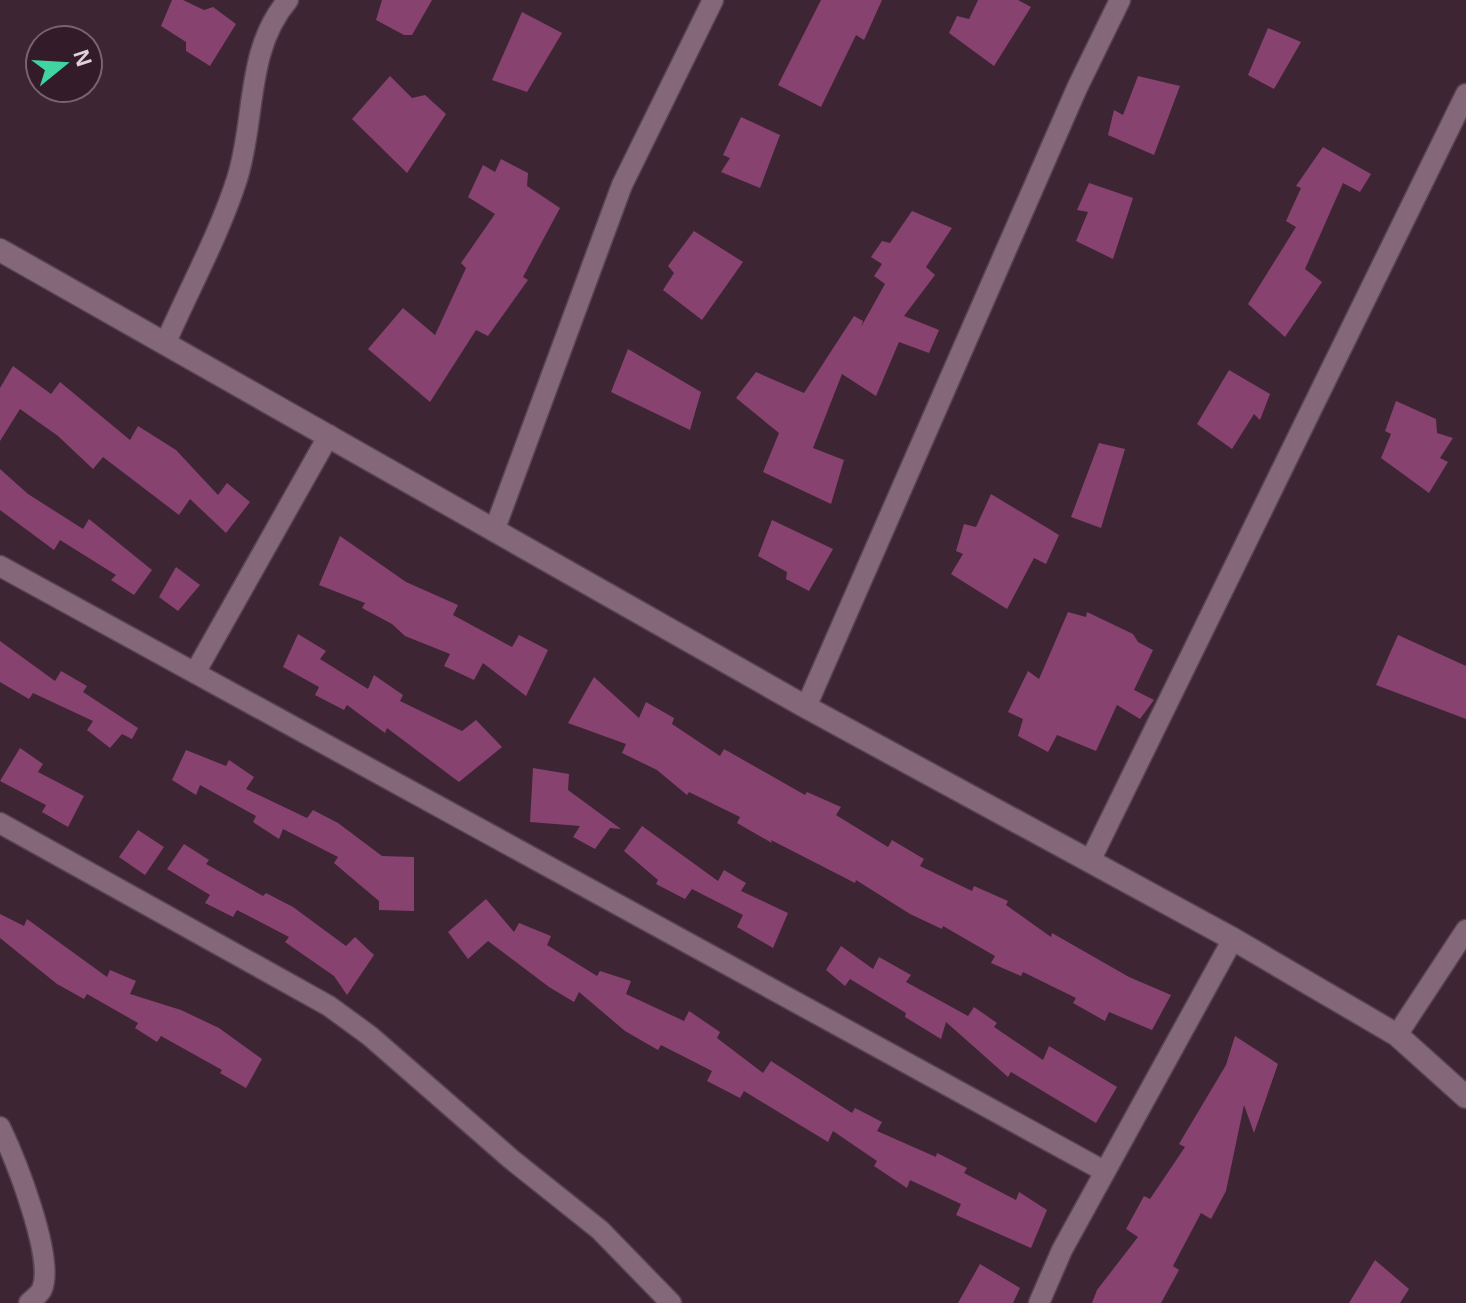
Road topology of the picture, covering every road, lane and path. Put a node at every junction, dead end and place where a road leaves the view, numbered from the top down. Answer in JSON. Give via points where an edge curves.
{"nodes":[{"id":1,"x":288,"y":0,"type":"edge"},
{"id":2,"x":713,"y":0,"type":"edge"},
{"id":3,"x":1120,"y":0,"type":"edge"},
{"id":4,"x":1466,"y":94,"type":"edge"},
{"id":5,"x":0,"y":250,"type":"edge"},
{"id":6,"x":166,"y":342,"type":"junction"},
{"id":7,"x":329,"y":435,"type":"junction"},
{"id":8,"x":494,"y":531,"type":"junction"},
{"id":9,"x":0,"y":566,"type":"edge"},
{"id":10,"x":196,"y":671,"type":"junction"},
{"id":11,"x":806,"y":707,"type":"junction"},
{"id":12,"x":0,"y":823,"type":"edge"},
{"id":13,"x":1090,"y":861,"type":"junction"},
{"id":14,"x":1466,"y":930,"type":"edge"},
{"id":15,"x":1233,"y":939,"type":"junction"},
{"id":16,"x":1397,"y":1035,"type":"junction"},
{"id":17,"x":1466,"y":1097,"type":"edge"},
{"id":18,"x":0,"y":1127,"type":"edge"},
{"id":19,"x":1104,"y":1171,"type":"junction"},
{"id":20,"x":29,"y":1303,"type":"edge"},
{"id":21,"x":671,"y":1303,"type":"edge"},
{"id":22,"x":1039,"y":1303,"type":"edge"}],
"edges":[{"from":1,"to":6,"type":"street","via":[[270,22],[259,55],[237,179]]},
{"from":2,"to":8,"type":"street","via":[[622,185]]},
{"from":3,"to":11,"type":"street"},
{"from":4,"to":13,"type":"street"},
{"from":5,"to":6,"type":"street"},
{"from":6,"to":7,"type":"street"},
{"from":7,"to":8,"type":"street"},
{"from":7,"to":10,"type":"street"},
{"from":8,"to":11,"type":"street"},
{"from":9,"to":10,"type":"street"},
{"from":10,"to":19,"type":"street"},
{"from":11,"to":13,"type":"street"},
{"from":12,"to":21,"type":"street","via":[[340,1013],[600,1230]]},
{"from":13,"to":15,"type":"street"},
{"from":14,"to":16,"type":"street"},
{"from":15,"to":16,"type":"street"},
{"from":15,"to":19,"type":"street"},
{"from":16,"to":17,"type":"street"},
{"from":18,"to":20,"type":"street","via":[[35,1219],[45,1265],[42,1289]]},
{"from":19,"to":22,"type":"street"}]}
